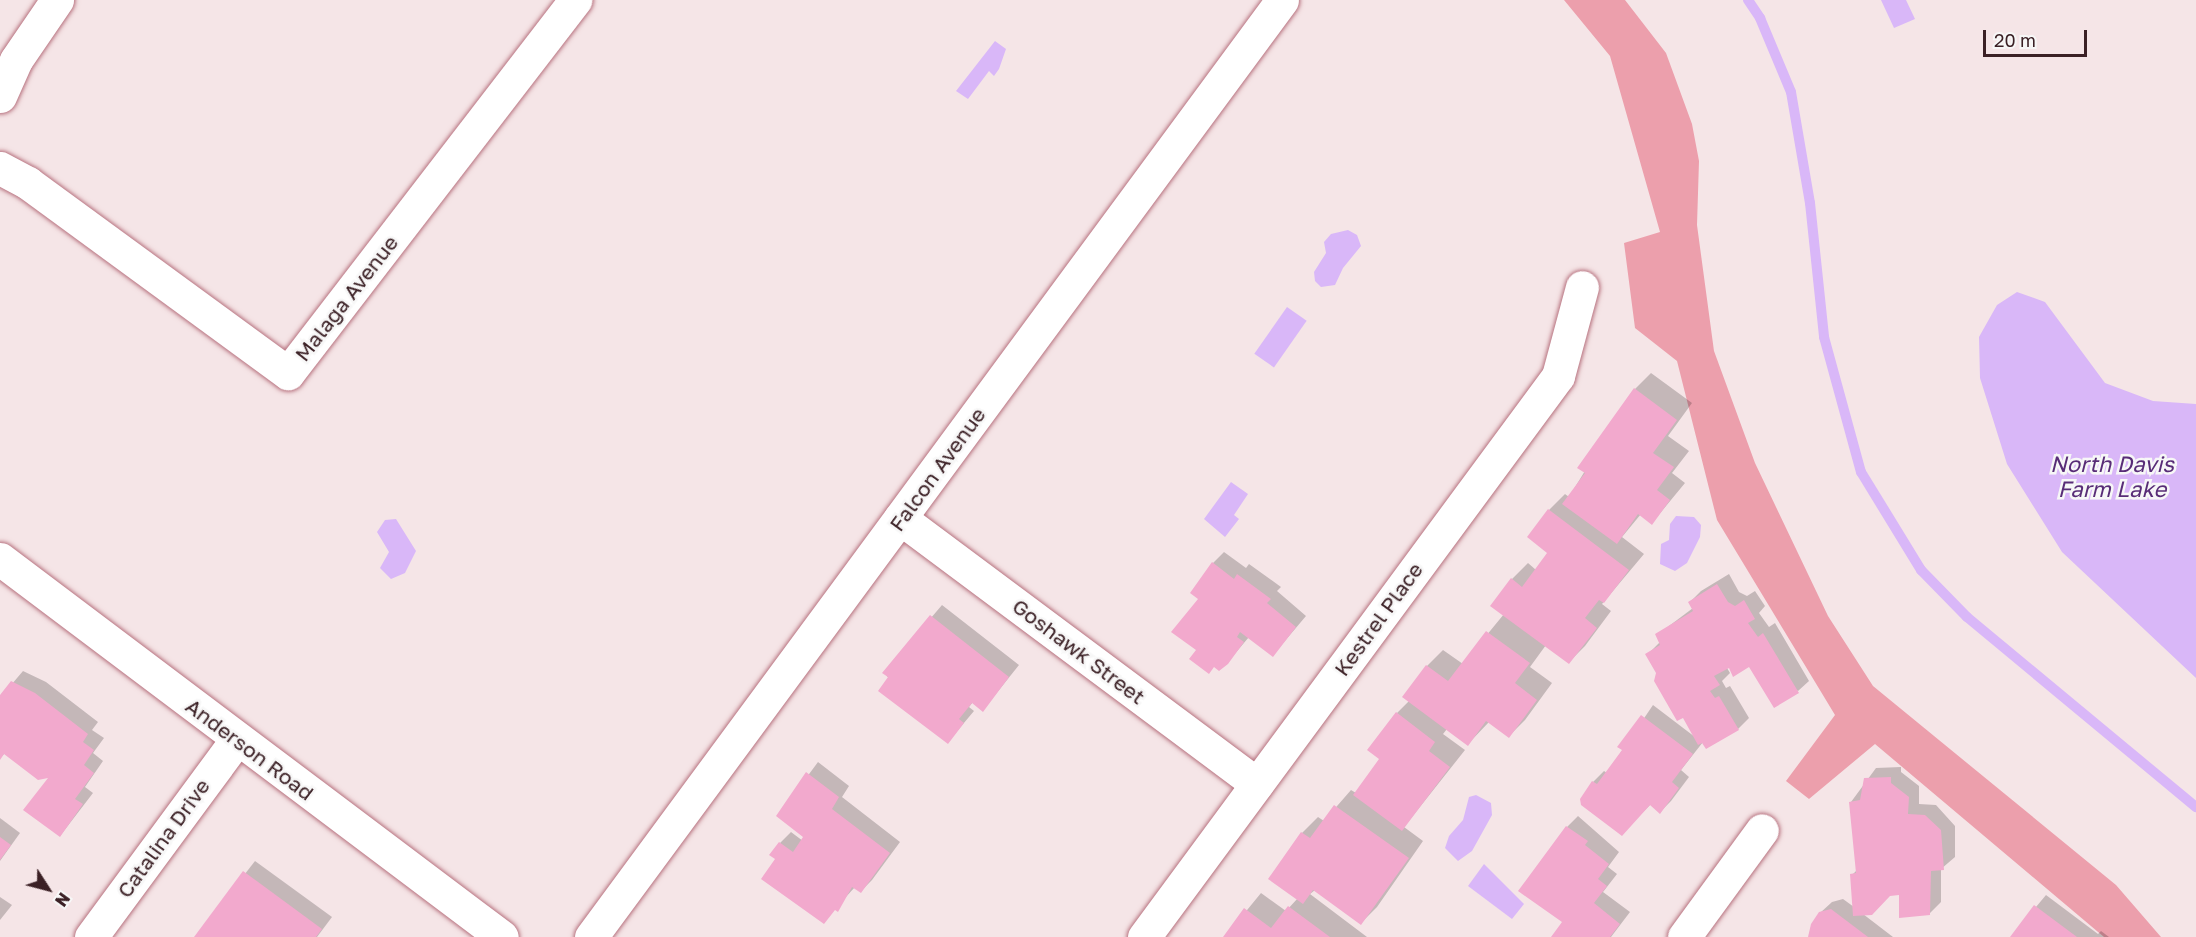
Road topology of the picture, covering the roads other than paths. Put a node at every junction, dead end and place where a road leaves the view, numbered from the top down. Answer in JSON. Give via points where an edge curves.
{"nodes":[{"id":1,"x":57,"y":0,"type":"edge"},
{"id":2,"x":575,"y":0,"type":"edge"},
{"id":3,"x":1282,"y":0,"type":"edge"},
{"id":4,"x":0,"y":96,"type":"edge"},
{"id":5,"x":0,"y":168,"type":"edge"},
{"id":6,"x":1582,"y":287,"type":"dead end"},
{"id":7,"x":900,"y":518,"type":"junction"},
{"id":8,"x":0,"y":559,"type":"edge"},
{"id":9,"x":237,"y":739,"type":"junction"},
{"id":10,"x":1257,"y":784,"type":"junction"},
{"id":11,"x":1762,"y":830,"type":"dead end"},
{"id":12,"x":91,"y":937,"type":"edge"},
{"id":13,"x":502,"y":937,"type":"edge"},
{"id":14,"x":591,"y":937,"type":"edge"},
{"id":15,"x":1144,"y":937,"type":"edge"},
{"id":16,"x":1684,"y":937,"type":"edge"}],
"edges":[{"from":1,"to":4,"type":"street","via":[[16,60]]},
{"from":2,"to":5,"type":"street","name":"Malaga Avenue","via":[[288,373],[28,183]]},
{"from":3,"to":7,"type":"street","name":"Falcon Avenue"},
{"from":6,"to":10,"type":"street","name":"Kestrel Place","via":[[1558,376]]},
{"from":7,"to":10,"type":"street","name":"Goshawk Street"},
{"from":7,"to":14,"type":"street","name":"Falcon Avenue"},
{"from":8,"to":9,"type":"street","name":"Anderson Road"},
{"from":9,"to":12,"type":"street","name":"Catalina Drive"},
{"from":9,"to":13,"type":"street","name":"Anderson Road"},
{"from":10,"to":15,"type":"street","name":"Kestrel Place"},
{"from":11,"to":16,"type":"street"}]}
